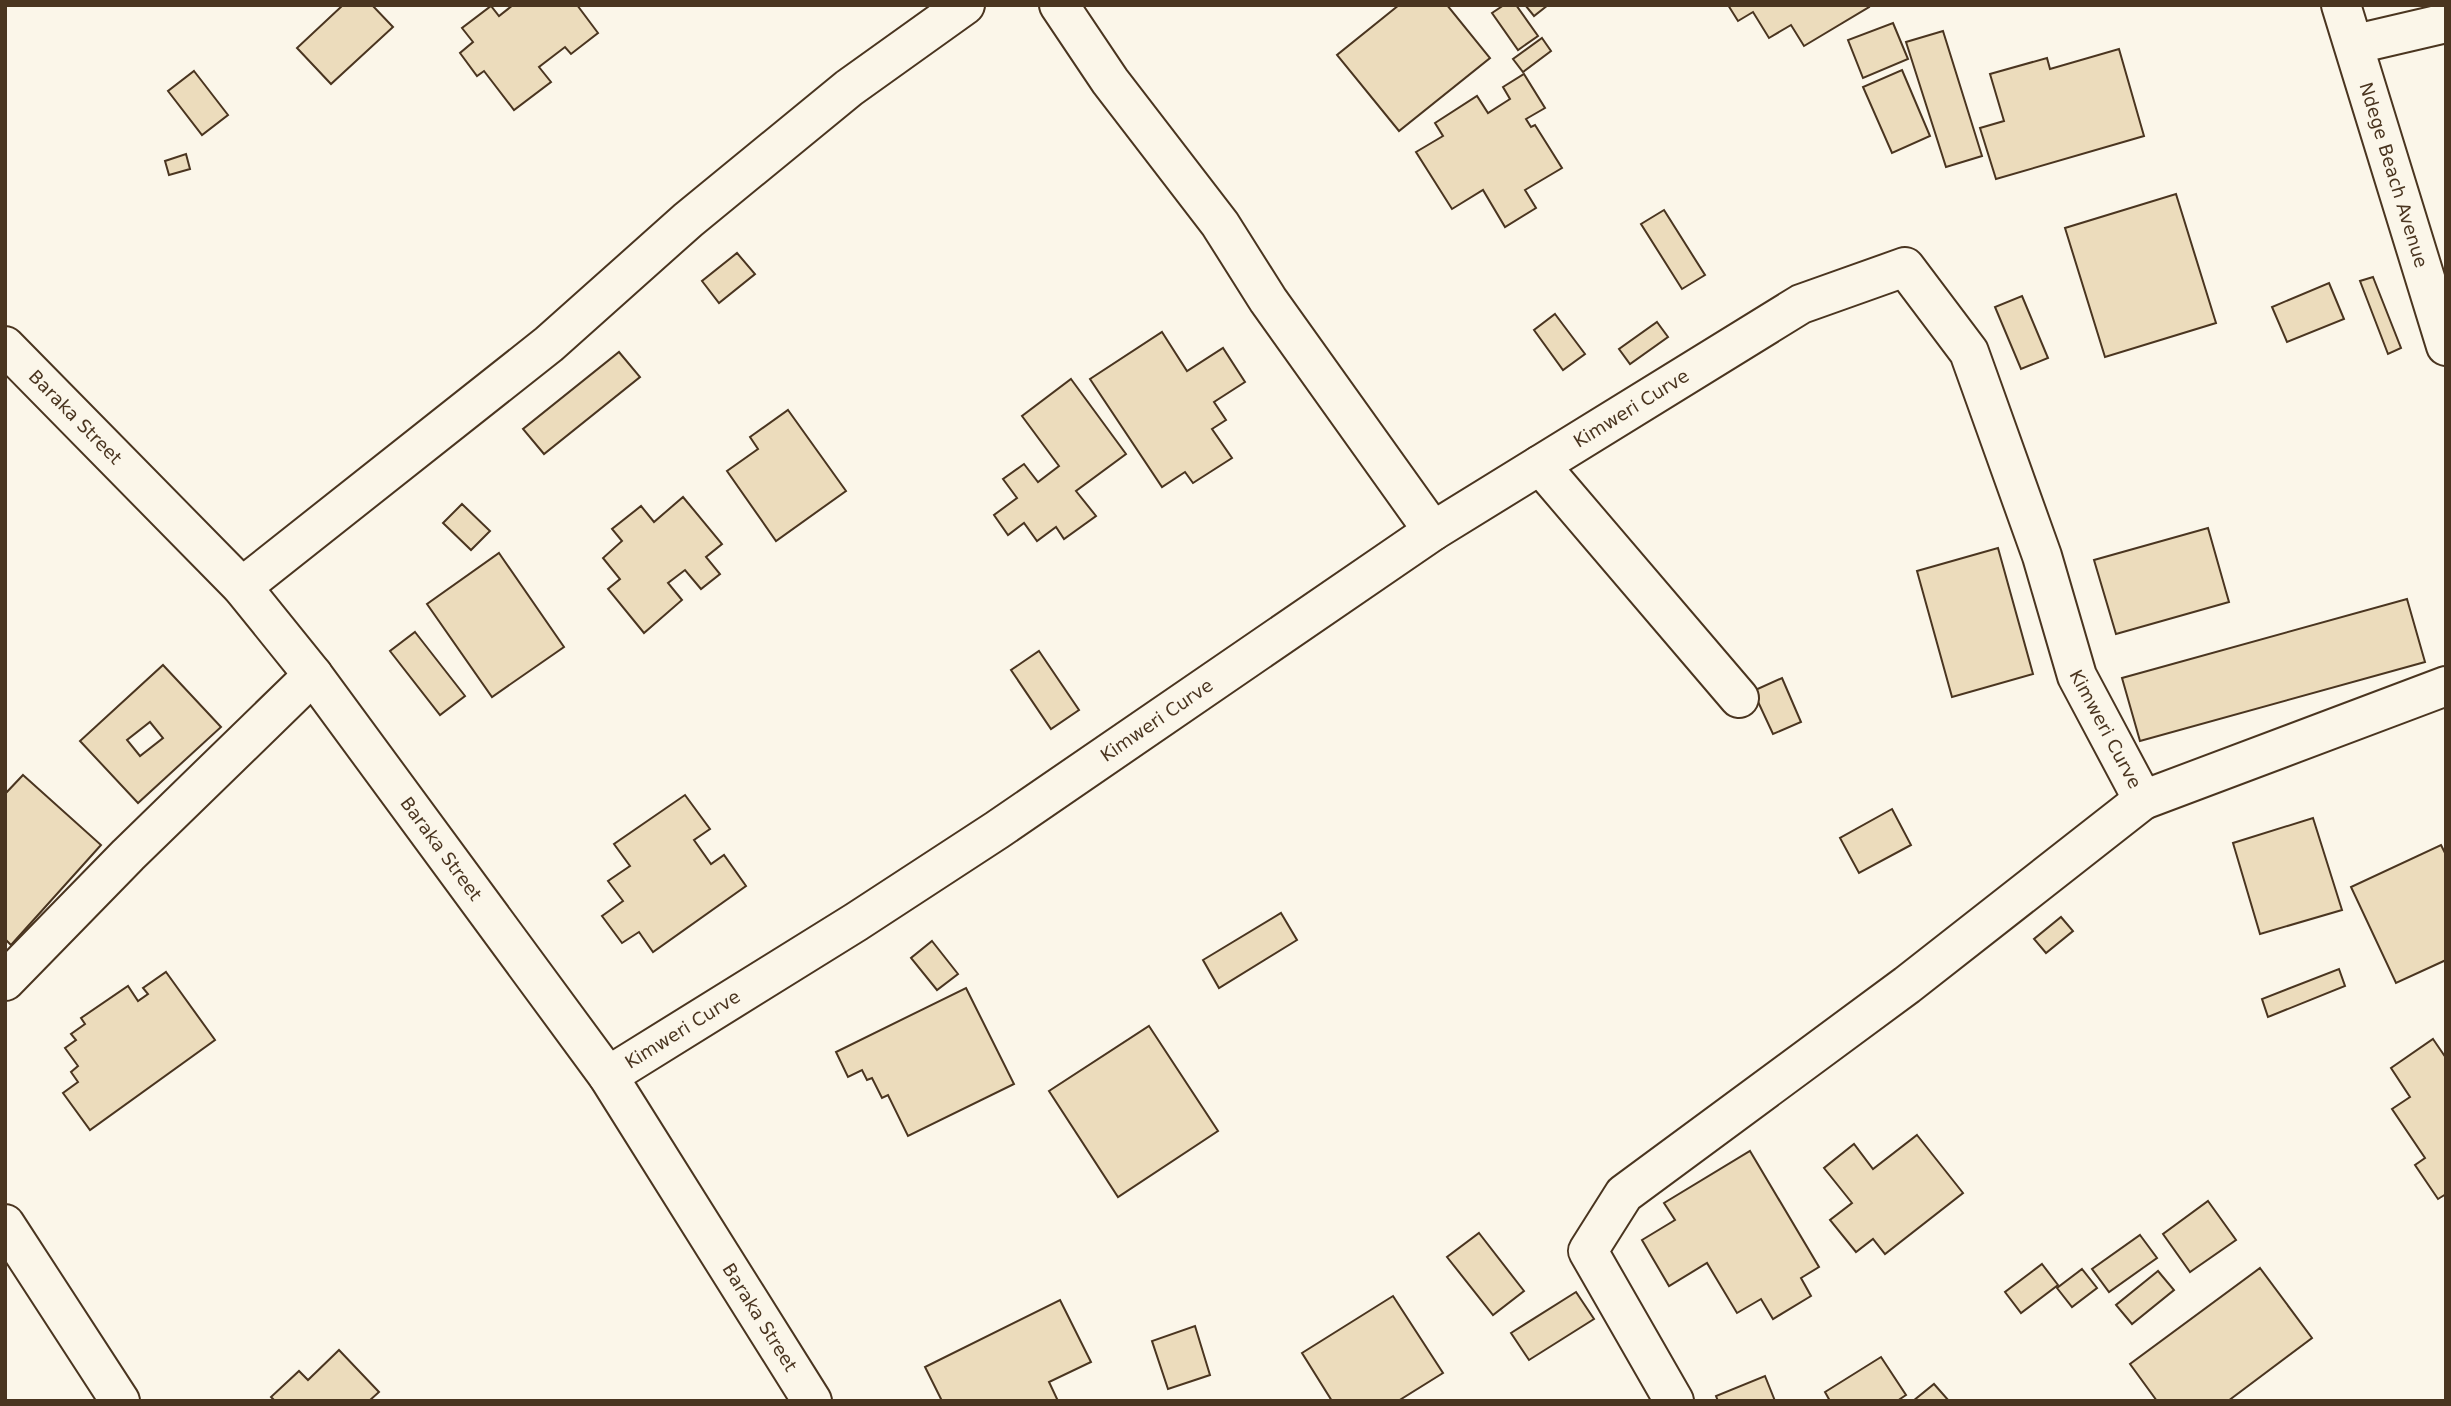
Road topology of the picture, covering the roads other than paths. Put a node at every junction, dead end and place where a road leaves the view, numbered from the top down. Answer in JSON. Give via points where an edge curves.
{"nodes":[{"id":1,"x":965,"y":5,"type":"edge"},
{"id":2,"x":1059,"y":5,"type":"edge"},
{"id":3,"x":2341,"y":5,"type":"edge"},
{"id":4,"x":2446,"y":23,"type":"edge"},
{"id":5,"x":2356,"y":44,"type":"junction"},
{"id":6,"x":5,"y":346,"type":"edge"},
{"id":7,"x":2446,"y":346,"type":"edge"},
{"id":8,"x":1540,"y":465,"type":"junction"},
{"id":9,"x":1433,"y":531,"type":"junction"},
{"id":10,"x":242,"y":587,"type":"junction"},
{"id":11,"x":313,"y":675,"type":"junction"},
{"id":12,"x":2446,"y":686,"type":"edge"},
{"id":13,"x":1739,"y":698,"type":"dead end"},
{"id":14,"x":2143,"y":800,"type":"junction"},
{"id":15,"x":5,"y":981,"type":"edge"},
{"id":16,"x":608,"y":1076,"type":"junction"},
{"id":17,"x":8,"y":1237,"type":"edge"},
{"id":18,"x":121,"y":1401,"type":"edge"},
{"id":19,"x":812,"y":1401,"type":"edge"},
{"id":20,"x":1674,"y":1401,"type":"edge"}],
"edges":[{"from":1,"to":10,"type":"street","via":[[849,88],[688,220],[549,344]]},
{"from":2,"to":9,"type":"street","via":[[1220,224],[1268,300]]},
{"from":3,"to":5,"type":"street","name":"Ndege Beach Avenue"},
{"from":4,"to":5,"type":"street"},
{"from":5,"to":7,"type":"street","name":"Ndege Beach Avenue","via":[[2372,110]]},
{"from":6,"to":10,"type":"street","name":"Baraka Street"},
{"from":8,"to":9,"type":"street","name":"Kimweri Curve"},
{"from":8,"to":13,"type":"street"},
{"from":8,"to":14,"type":"street","name":"Kimweri Curve","via":[[1801,304],[1905,267],[1969,352],[2042,556],[2077,676]]},
{"from":9,"to":16,"type":"street","name":"Kimweri Curve","via":[[997,830]]},
{"from":10,"to":11,"type":"street","name":"Baraka Street"},
{"from":11,"to":15,"type":"street"},
{"from":11,"to":16,"type":"street","name":"Baraka Street"},
{"from":12,"to":14,"type":"street","name":"Kimweri Curve"},
{"from":14,"to":20,"type":"street","via":[[1908,985],[1624,1194],[1588,1251]]},
{"from":16,"to":19,"type":"street","name":"Baraka Street"},
{"from":17,"to":18,"type":"street"}]}
